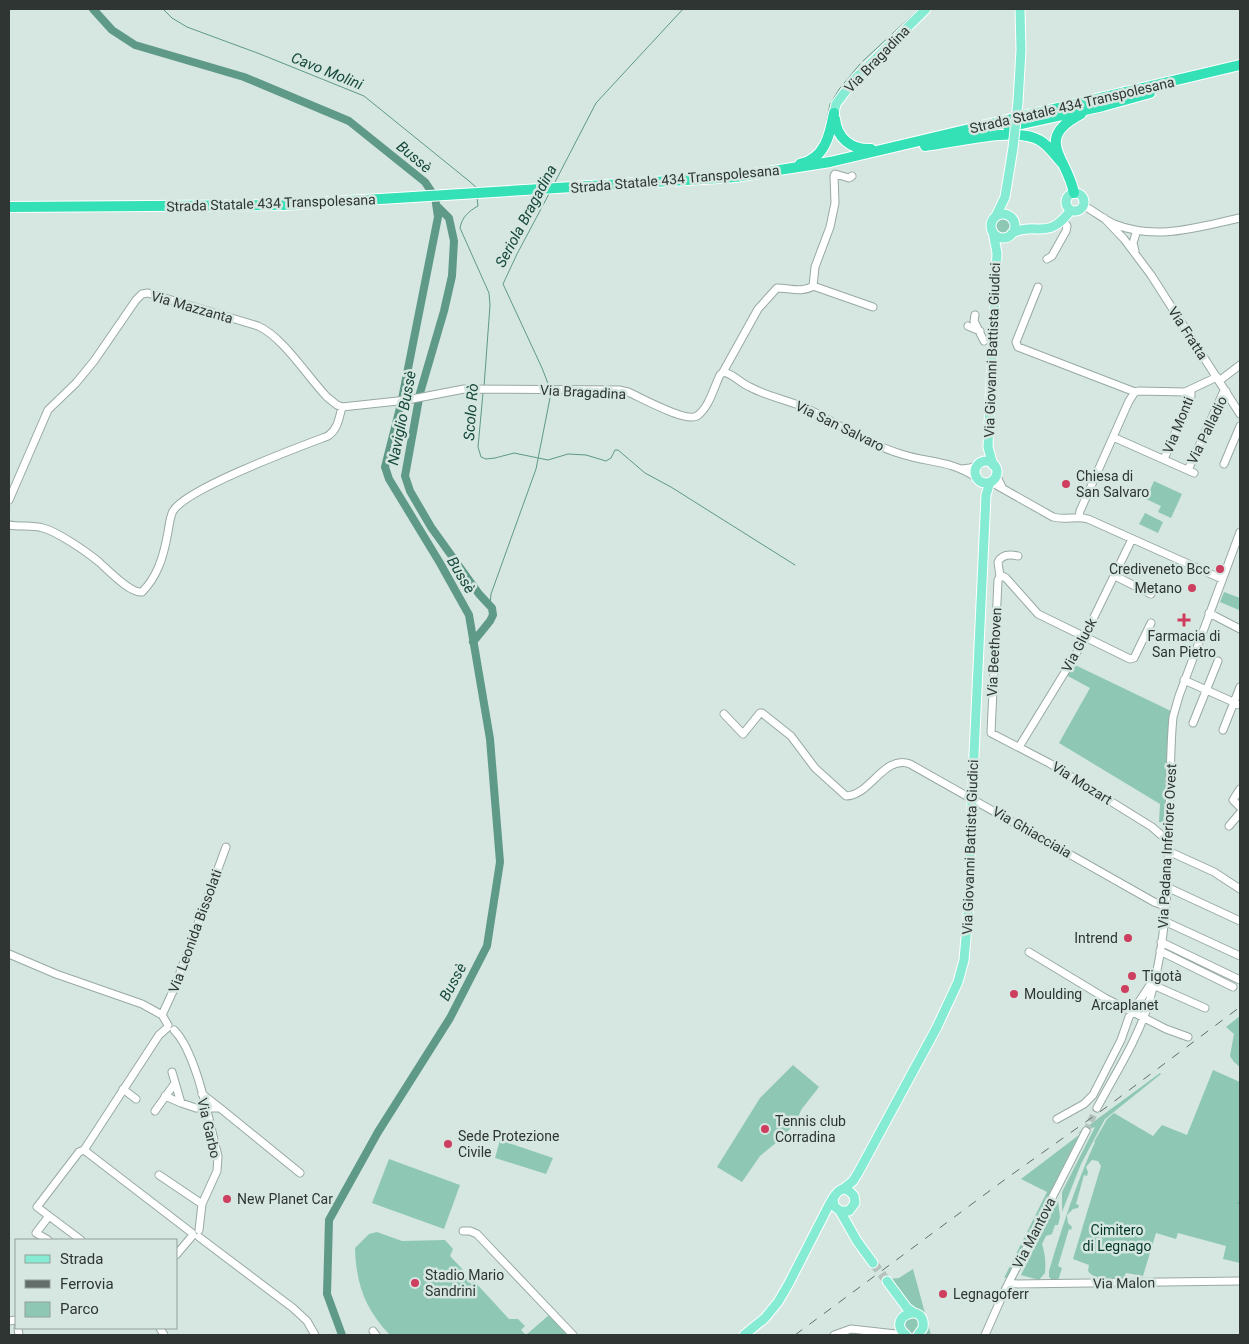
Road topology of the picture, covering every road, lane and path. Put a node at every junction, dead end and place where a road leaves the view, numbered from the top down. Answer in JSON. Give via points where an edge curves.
{"nodes":[{"id":1,"x":926,"y":9,"type":"edge"},
{"id":2,"x":1020,"y":9,"type":"edge"},
{"id":3,"x":1240,"y":65,"type":"edge"},
{"id":4,"x":1240,"y":72,"type":"edge"},
{"id":5,"x":1103,"y":106,"type":"junction"},
{"id":6,"x":834,"y":113,"type":"junction"},
{"id":7,"x":939,"y":137,"type":"junction"},
{"id":8,"x":925,"y":146,"type":"junction"},
{"id":9,"x":1063,"y":164,"type":"junction"},
{"id":10,"x":852,"y":176,"type":"dead end"},
{"id":11,"x":735,"y":177,"type":"junction"},
{"id":12,"x":572,"y":191,"type":"junction"},
{"id":13,"x":1074,"y":192,"type":"junction"},
{"id":14,"x":1005,"y":197,"type":"junction"},
{"id":15,"x":408,"y":201,"type":"junction"},
{"id":16,"x":1084,"y":206,"type":"junction"},
{"id":17,"x":9,"y":207,"type":"edge"},
{"id":18,"x":1071,"y":210,"type":"junction"},
{"id":19,"x":9,"y":212,"type":"edge"},
{"id":20,"x":996,"y":216,"type":"junction"},
{"id":21,"x":1012,"y":218,"type":"junction"},
{"id":22,"x":1104,"y":218,"type":"junction"},
{"id":23,"x":1240,"y":218,"type":"edge"},
{"id":24,"x":1063,"y":220,"type":"junction"},
{"id":25,"x":1027,"y":228,"type":"junction"},
{"id":26,"x":1137,"y":230,"type":"junction"},
{"id":27,"x":993,"y":232,"type":"junction"},
{"id":28,"x":1011,"y":234,"type":"junction"},
{"id":29,"x":1124,"y":239,"type":"junction"},
{"id":30,"x":1134,"y":240,"type":"junction"},
{"id":31,"x":997,"y":254,"type":"junction"},
{"id":32,"x":1135,"y":254,"type":"junction"},
{"id":33,"x":1047,"y":259,"type":"dead end"},
{"id":34,"x":812,"y":286,"type":"junction"},
{"id":35,"x":1038,"y":287,"type":"dead end"},
{"id":36,"x":873,"y":307,"type":"dead end"},
{"id":37,"x":975,"y":315,"type":"dead end"},
{"id":38,"x":968,"y":326,"type":"dead end"},
{"id":39,"x":980,"y":331,"type":"junction"},
{"id":40,"x":984,"y":341,"type":"dead end"},
{"id":41,"x":1240,"y":365,"type":"edge"},
{"id":42,"x":723,"y":372,"type":"junction"},
{"id":43,"x":1218,"y":379,"type":"junction"},
{"id":44,"x":1191,"y":390,"type":"junction"},
{"id":45,"x":1226,"y":391,"type":"junction"},
{"id":46,"x":1135,"y":392,"type":"junction"},
{"id":47,"x":342,"y":407,"type":"junction"},
{"id":48,"x":1240,"y":414,"type":"edge"},
{"id":49,"x":1240,"y":426,"type":"edge"},
{"id":50,"x":1113,"y":437,"type":"junction"},
{"id":51,"x":988,"y":447,"type":"junction"},
{"id":52,"x":1164,"y":459,"type":"junction"},
{"id":53,"x":980,"y":464,"type":"junction"},
{"id":54,"x":1224,"y":464,"type":"dead end"},
{"id":55,"x":993,"y":465,"type":"junction"},
{"id":56,"x":962,"y":469,"type":"junction"},
{"id":57,"x":978,"y":480,"type":"junction"},
{"id":58,"x":992,"y":480,"type":"junction"},
{"id":59,"x":986,"y":495,"type":"junction"},
{"id":60,"x":9,"y":500,"type":"edge"},
{"id":61,"x":1079,"y":517,"type":"junction"},
{"id":62,"x":9,"y":525,"type":"edge"},
{"id":63,"x":1240,"y":532,"type":"edge"},
{"id":64,"x":1132,"y":539,"type":"junction"},
{"id":65,"x":1018,"y":556,"type":"dead end"},
{"id":66,"x":1114,"y":576,"type":"junction"},
{"id":67,"x":1000,"y":577,"type":"junction"},
{"id":68,"x":1222,"y":579,"type":"junction"},
{"id":69,"x":1151,"y":594,"type":"dead end"},
{"id":70,"x":1209,"y":614,"type":"junction"},
{"id":71,"x":1151,"y":623,"type":"dead end"},
{"id":72,"x":1240,"y":629,"type":"edge"},
{"id":73,"x":1085,"y":637,"type":"junction"},
{"id":74,"x":1218,"y":661,"type":"dead end"},
{"id":75,"x":1184,"y":680,"type":"junction"},
{"id":76,"x":1240,"y":687,"type":"edge"},
{"id":77,"x":1208,"y":690,"type":"junction"},
{"id":78,"x":1237,"y":703,"type":"edge"},
{"id":79,"x":724,"y":714,"type":"dead end"},
{"id":80,"x":1194,"y":723,"type":"dead end"},
{"id":81,"x":1223,"y":730,"type":"dead end"},
{"id":82,"x":1019,"y":747,"type":"junction"},
{"id":83,"x":1240,"y":789,"type":"edge"},
{"id":84,"x":972,"y":798,"type":"junction"},
{"id":85,"x":1240,"y":807,"type":"edge"},
{"id":86,"x":1240,"y":813,"type":"edge"},
{"id":87,"x":1144,"y":821,"type":"junction"},
{"id":88,"x":1229,"y":826,"type":"dead end"},
{"id":89,"x":1168,"y":828,"type":"junction"},
{"id":90,"x":1168,"y":841,"type":"junction"},
{"id":91,"x":226,"y":847,"type":"dead end"},
{"id":92,"x":1168,"y":852,"type":"junction"},
{"id":93,"x":1240,"y":888,"type":"edge"},
{"id":94,"x":1166,"y":889,"type":"junction"},
{"id":95,"x":1165,"y":906,"type":"junction"},
{"id":96,"x":1164,"y":921,"type":"junction"},
{"id":97,"x":1240,"y":921,"type":"edge"},
{"id":98,"x":1162,"y":942,"type":"junction"},
{"id":99,"x":1160,"y":951,"type":"junction"},
{"id":100,"x":1029,"y":952,"type":"dead end"},
{"id":101,"x":9,"y":954,"type":"edge"},
{"id":102,"x":1240,"y":956,"type":"edge"},
{"id":103,"x":1240,"y":980,"type":"edge"},
{"id":104,"x":1154,"y":981,"type":"junction"},
{"id":105,"x":1233,"y":987,"type":"dead end"},
{"id":106,"x":1205,"y":1008,"type":"dead end"},
{"id":107,"x":1132,"y":1012,"type":"junction"},
{"id":108,"x":162,"y":1015,"type":"junction"},
{"id":109,"x":1143,"y":1018,"type":"junction"},
{"id":110,"x":170,"y":1027,"type":"junction"},
{"id":111,"x":1188,"y":1037,"type":"dead end"},
{"id":112,"x":172,"y":1072,"type":"dead end"},
{"id":113,"x":175,"y":1083,"type":"junction"},
{"id":114,"x":123,"y":1089,"type":"junction"},
{"id":115,"x":202,"y":1094,"type":"junction"},
{"id":116,"x":165,"y":1096,"type":"junction"},
{"id":117,"x":136,"y":1098,"type":"dead end"},
{"id":118,"x":182,"y":1103,"type":"junction"},
{"id":119,"x":206,"y":1108,"type":"junction"},
{"id":120,"x":220,"y":1108,"type":"junction"},
{"id":121,"x":1097,"y":1108,"type":"tunnel mouth"},
{"id":122,"x":155,"y":1110,"type":"dead end"},
{"id":123,"x":1056,"y":1119,"type":"dead end"},
{"id":124,"x":1086,"y":1131,"type":"tunnel mouth"},
{"id":125,"x":84,"y":1150,"type":"junction"},
{"id":126,"x":300,"y":1172,"type":"dead end"},
{"id":127,"x":858,"y":1173,"type":"junction"},
{"id":128,"x":159,"y":1175,"type":"dead end"},
{"id":129,"x":843,"y":1190,"type":"junction"},
{"id":130,"x":854,"y":1196,"type":"junction"},
{"id":131,"x":833,"y":1198,"type":"junction"},
{"id":132,"x":202,"y":1204,"type":"junction"},
{"id":133,"x":851,"y":1209,"type":"junction"},
{"id":134,"x":839,"y":1211,"type":"junction"},
{"id":135,"x":49,"y":1216,"type":"junction"},
{"id":136,"x":824,"y":1217,"type":"junction"},
{"id":137,"x":850,"y":1228,"type":"junction"},
{"id":138,"x":463,"y":1231,"type":"dead end"},
{"id":139,"x":196,"y":1234,"type":"junction"},
{"id":140,"x":46,"y":1239,"type":"edge"},
{"id":141,"x":80,"y":1239,"type":"edge"},
{"id":142,"x":178,"y":1253,"type":"edge"},
{"id":143,"x":873,"y":1262,"type":"tunnel mouth"},
{"id":144,"x":887,"y":1281,"type":"tunnel mouth"},
{"id":145,"x":1240,"y":1281,"type":"edge"},
{"id":146,"x":1008,"y":1284,"type":"junction"},
{"id":147,"x":901,"y":1300,"type":"junction"},
{"id":148,"x":914,"y":1313,"type":"junction"},
{"id":149,"x":901,"y":1320,"type":"junction"},
{"id":150,"x":889,"y":1333,"type":"junction"},
{"id":151,"x":921,"y":1333,"type":"edge"},
{"id":152,"x":314,"y":1335,"type":"edge"},
{"id":153,"x":573,"y":1335,"type":"edge"},
{"id":154,"x":744,"y":1335,"type":"edge"},
{"id":155,"x":834,"y":1335,"type":"edge"},
{"id":156,"x":906,"y":1335,"type":"edge"},
{"id":157,"x":985,"y":1335,"type":"edge"}],
"edges":[{"from":1,"to":6,"type":"main road","name":"Via Bragadina","via":[[854,80],[836,104]]},
{"from":2,"to":14,"type":"main road","bridge":true,"via":[[1018,102]]},
{"from":3,"to":7,"type":"highway","name":"Strada Statale 434 Transpolesana"},
{"from":4,"to":5,"type":"highway","name":"Strada Statale 434 Transpolesana"},
{"from":5,"to":8,"type":"highway","name":"Strada Statale 434 Transpolesana"},
{"from":5,"to":9,"type":"highway","via":[[1067,122],[1058,133],[1055,142]]},
{"from":6,"to":7,"type":"highway","via":[[840,136],[860,149]]},
{"from":6,"to":11,"type":"highway","via":[[824,147],[810,160],[796,166],[752,171]]},
{"from":7,"to":11,"type":"highway","name":"Strada Statale 434 Transpolesana","via":[[830,162]]},
{"from":8,"to":9,"type":"highway","via":[[994,136],[1026,136],[1044,143]]},
{"from":8,"to":12,"type":"highway","name":"Strada Statale 434 Transpolesana","via":[[762,179],[695,186]]},
{"from":9,"to":13,"type":"highway"},
{"from":10,"to":34,"type":"street","via":[[834,176],[835,203]]},
{"from":11,"to":12,"type":"highway","name":"Strada Statale 434 Transpolesana"},
{"from":12,"to":15,"type":"highway","name":"Strada Statale 434 Transpolesana"},
{"from":13,"to":16,"type":"main road","via":[[1084,197]]},
{"from":13,"to":18,"type":"main road","via":[[1066,200]]},
{"from":14,"to":20,"type":"main road"},
{"from":14,"to":21,"type":"main road"},
{"from":15,"to":17,"type":"highway","name":"Strada Statale 434 Transpolesana","via":[[265,206]]},
{"from":15,"to":19,"type":"highway","name":"Strada Statale 434 Transpolesana","via":[[274,211]]},
{"from":16,"to":18,"type":"main road","via":[[1078,211]]},
{"from":16,"to":22,"type":"street"},
{"from":18,"to":24,"type":"main road"},
{"from":20,"to":21,"type":"main road","via":[[1003,214]]},
{"from":20,"to":27,"type":"main road","via":[[991,224]]},
{"from":21,"to":25,"type":"main road"},
{"from":21,"to":28,"type":"main road","via":[[1015,227]]},
{"from":22,"to":26,"type":"street"},
{"from":22,"to":29,"type":"street","name":"Via Fratta"},
{"from":23,"to":26,"type":"street","via":[[1164,233]]},
{"from":24,"to":25,"type":"main road","via":[[1045,230]]},
{"from":24,"to":33,"type":"street","via":[[1066,231]]},
{"from":25,"to":28,"type":"main road"},
{"from":26,"to":30,"type":"street","name":"Via Fratta"},
{"from":27,"to":28,"type":"main road","via":[[998,237]]},
{"from":27,"to":31,"type":"main road","name":"Via Giovanni Battista Giudici"},
{"from":28,"to":31,"type":"main road","name":"Via Giovanni Battista Giudici"},
{"from":29,"to":30,"type":"street"},
{"from":29,"to":32,"type":"street","name":"Via Fratta"},
{"from":30,"to":32,"type":"street","name":"Via Fratta"},
{"from":31,"to":51,"type":"main road","name":"Via Giovanni Battista Giudici"},
{"from":32,"to":43,"type":"street","name":"Via Fratta"},
{"from":34,"to":36,"type":"street","name":"Via Bragadina"},
{"from":34,"to":42,"type":"street","name":"Via Bragadina","via":[[798,290],[777,288],[772,292],[758,309]]},
{"from":35,"to":46,"type":"street","via":[[1016,342],[1018,347]]},
{"from":37,"to":39,"type":"street","via":[[974,321]]},
{"from":38,"to":39,"type":"street"},
{"from":39,"to":40,"type":"street"},
{"from":41,"to":43,"type":"street"},
{"from":42,"to":47,"type":"street","name":"Via Bragadina","via":[[701,411],[690,418],[628,392],[464,389]]},
{"from":42,"to":56,"type":"street","name":"Via San Salvaro","via":[[750,388],[806,408],[873,444],[902,455]]},
{"from":43,"to":44,"type":"street"},
{"from":43,"to":45,"type":"street","name":"Via Fratta"},
{"from":44,"to":46,"type":"street"},
{"from":44,"to":52,"type":"street","name":"Via Monti"},
{"from":45,"to":48,"type":"street","name":"Via Fratta"},
{"from":45,"to":52,"type":"street","name":"Via Palladio","via":[[1191,472]]},
{"from":46,"to":50,"type":"street"},
{"from":47,"to":60,"type":"street","name":"Via Mazzanta","via":[[327,397],[267,330],[148,293],[142,294],[82,376],[48,410]]},
{"from":47,"to":62,"type":"street","via":[[334,432],[328,436],[239,471],[178,506],[171,518],[164,556],[142,592],[127,586],[92,557],[51,531]]},
{"from":49,"to":54,"type":"street"},
{"from":50,"to":52,"type":"street"},
{"from":50,"to":61,"type":"street"},
{"from":51,"to":53,"type":"main road","name":"Via Giovanni Battista Giudici"},
{"from":51,"to":55,"type":"main road","name":"Via Giovanni Battista Giudici"},
{"from":53,"to":55,"type":"main road","via":[[988,462]]},
{"from":53,"to":56,"type":"street","name":"Via San Salvaro"},
{"from":53,"to":57,"type":"main road","name":"Via Giovanni Battista Giudici","via":[[976,472]]},
{"from":55,"to":58,"type":"main road","name":"Via Giovanni Battista Giudici","via":[[996,470]]},
{"from":56,"to":57,"type":"street","name":"Via San Salvaro"},
{"from":57,"to":58,"type":"main road"},
{"from":57,"to":59,"type":"main road","name":"Via Giovanni Battista Giudici"},
{"from":58,"to":59,"type":"main road","name":"Via Giovanni Battista Giudici"},
{"from":58,"to":61,"type":"street","via":[[1053,516],[1068,520]]},
{"from":59,"to":84,"type":"main road","name":"Via Giovanni Battista Giudici"},
{"from":61,"to":64,"type":"street"},
{"from":63,"to":68,"type":"street","name":"Via Padana Inferiore Ovest"},
{"from":64,"to":66,"type":"street","name":"Via Gluck"},
{"from":64,"to":68,"type":"street"},
{"from":65,"to":67,"type":"street","name":"Via Beethoven","via":[[1012,554],[999,560]]},
{"from":66,"to":69,"type":"street"},
{"from":66,"to":73,"type":"street","name":"Via Gluck"},
{"from":67,"to":73,"type":"street","via":[[1006,578],[1038,614]]},
{"from":67,"to":82,"type":"street","name":"Via Beethoven","via":[[990,730]]},
{"from":68,"to":70,"type":"street","name":"Via Padana Inferiore Ovest"},
{"from":70,"to":72,"type":"street"},
{"from":70,"to":75,"type":"street","name":"Via Padana Inferiore Ovest"},
{"from":71,"to":73,"type":"street","via":[[1132,659]]},
{"from":73,"to":82,"type":"street","name":"Via Gluck"},
{"from":74,"to":77,"type":"street"},
{"from":75,"to":77,"type":"street"},
{"from":75,"to":89,"type":"street","name":"Via Padana Inferiore Ovest","via":[[1172,723]]},
{"from":76,"to":78,"type":"street"},
{"from":77,"to":78,"type":"street"},
{"from":77,"to":80,"type":"street"},
{"from":78,"to":81,"type":"street"},
{"from":79,"to":84,"type":"street","name":"Via Ghiacciaia","via":[[743,734],[762,713],[791,736],[815,768],[846,796],[857,793],[893,764],[904,762]]},
{"from":82,"to":87,"type":"street","name":"Via Mozart"},
{"from":83,"to":85,"type":"street","via":[[1232,800]]},
{"from":84,"to":95,"type":"street","name":"Via Ghiacciaia"},
{"from":84,"to":127,"type":"main road","name":"Via Giovanni Battista Giudici","via":[[967,938],[958,982]]},
{"from":86,"to":88,"type":"street"},
{"from":87,"to":89,"type":"street","name":"Via Mozart"},
{"from":87,"to":90,"type":"street","name":"Via Mozart"},
{"from":89,"to":90,"type":"street","name":"Via Padana Inferiore Ovest"},
{"from":90,"to":92,"type":"street","name":"Via Padana Inferiore Ovest"},
{"from":91,"to":108,"type":"street","name":"Via Leonida Bissolati"},
{"from":92,"to":93,"type":"street","via":[[1214,872]]},
{"from":92,"to":94,"type":"street","name":"Via Padana Inferiore Ovest"},
{"from":94,"to":95,"type":"street","name":"Via Padana Inferiore Ovest"},
{"from":94,"to":97,"type":"street"},
{"from":95,"to":96,"type":"street","name":"Via Padana Inferiore Ovest"},
{"from":96,"to":98,"type":"street","name":"Via Padana Inferiore Ovest"},
{"from":96,"to":102,"type":"street"},
{"from":98,"to":99,"type":"street","name":"Via Padana Inferiore Ovest"},
{"from":98,"to":103,"type":"street"},
{"from":99,"to":104,"type":"street","name":"Via Padana Inferiore Ovest"},
{"from":99,"to":105,"type":"street"},
{"from":100,"to":107,"type":"street"},
{"from":101,"to":108,"type":"street","via":[[142,1004]]},
{"from":104,"to":106,"type":"street"},
{"from":104,"to":107,"type":"street"},
{"from":104,"to":109,"type":"street","name":"Via Padana Inferiore Ovest"},
{"from":107,"to":109,"type":"street"},
{"from":107,"to":123,"type":"street","via":[[1093,1095],[1084,1104]]},
{"from":108,"to":110,"type":"street","name":"Via Garbo"},
{"from":109,"to":111,"type":"street"},
{"from":109,"to":121,"type":"street","name":"Via Padana Inferiore Ovest"},
{"from":110,"to":114,"type":"street","via":[[159,1035]]},
{"from":110,"to":115,"type":"street","name":"Via Garbo","via":[[179,1035],[191,1057]]},
{"from":112,"to":113,"type":"street"},
{"from":113,"to":116,"type":"street"},
{"from":113,"to":118,"type":"street"},
{"from":114,"to":117,"type":"street"},
{"from":114,"to":125,"type":"street"},
{"from":115,"to":119,"type":"street","name":"Via Garbo"},
{"from":115,"to":120,"type":"street"},
{"from":116,"to":118,"type":"street"},
{"from":116,"to":122,"type":"street"},
{"from":118,"to":119,"type":"street"},
{"from":119,"to":120,"type":"street"},
{"from":119,"to":132,"type":"street","name":"Via Garbo","via":[[218,1156],[217,1172]]},
{"from":120,"to":126,"type":"street"},
{"from":124,"to":146,"type":"street","name":"Via Mantova"},
{"from":125,"to":135,"type":"street","via":[[79,1152],[37,1207]]},
{"from":125,"to":139,"type":"street"},
{"from":127,"to":129,"type":"main road","name":"Via Giovanni Battista Giudici"},
{"from":127,"to":130,"type":"main road","name":"Via Giovanni Battista Giudici"},
{"from":128,"to":132,"type":"street"},
{"from":129,"to":130,"type":"main road"},
{"from":129,"to":131,"type":"main road","name":"Via Giovanni Battista Giudici"},
{"from":130,"to":133,"type":"main road","name":"Via Giovanni Battista Giudici","via":[[855,1203]]},
{"from":131,"to":134,"type":"main road","via":[[833,1204]]},
{"from":131,"to":136,"type":"main road","name":"Via Giovanni Battista Giudici"},
{"from":132,"to":139,"type":"street","name":"Via Garbo"},
{"from":133,"to":134,"type":"main road"},
{"from":133,"to":137,"type":"main road","name":"Via Giovanni Battista Giudici"},
{"from":134,"to":136,"type":"main road"},
{"from":134,"to":137,"type":"main road"},
{"from":135,"to":140,"type":"street","via":[[36,1233]]},
{"from":135,"to":141,"type":"street"},
{"from":136,"to":154,"type":"main road","name":"Via Giovanni Battista Giudici","via":[[778,1302]]},
{"from":137,"to":143,"type":"main road"},
{"from":138,"to":153,"type":"street","via":[[477,1234]]},
{"from":139,"to":142,"type":"street"},
{"from":139,"to":152,"type":"street","via":[[293,1308],[307,1321]]},
{"from":144,"to":147,"type":"main road"},
{"from":145,"to":146,"type":"street","name":"Via Malon"},
{"from":146,"to":157,"type":"street","name":"Via Mantova"},
{"from":147,"to":148,"type":"main road"},
{"from":147,"to":149,"type":"main road","via":[[904,1309]]},
{"from":148,"to":149,"type":"main road"},
{"from":148,"to":151,"type":"main road","via":[[923,1320]]},
{"from":149,"to":150,"type":"street"},
{"from":149,"to":156,"type":"main road","via":[[901,1330]]},
{"from":150,"to":155,"type":"street","via":[[851,1329]]},
{"from":150,"to":156,"type":"street"}]}
